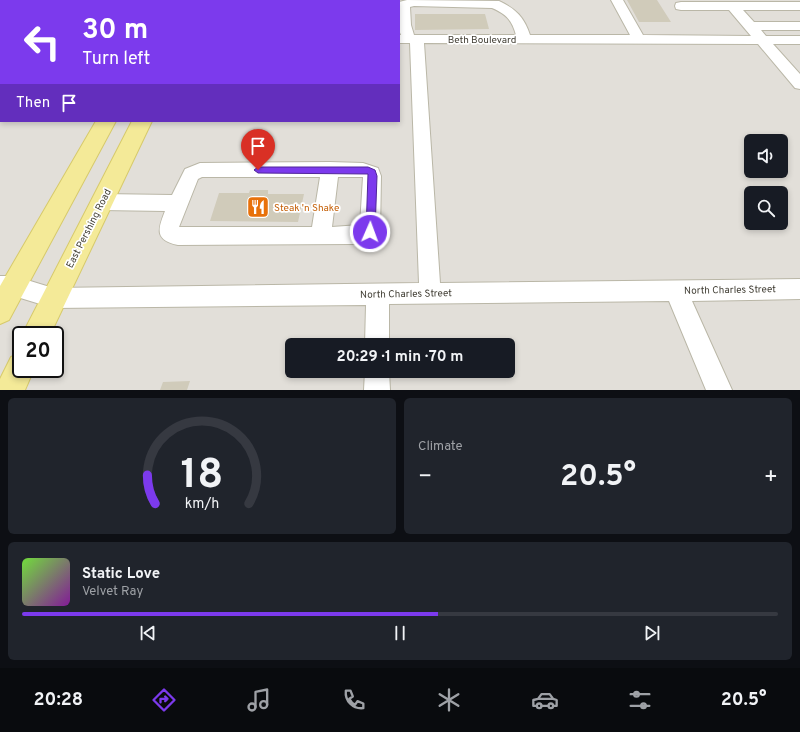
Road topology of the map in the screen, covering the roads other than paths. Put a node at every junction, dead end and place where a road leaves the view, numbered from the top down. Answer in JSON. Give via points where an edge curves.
{"nodes":[{"id":1,"x":616,"y":0,"type":"edge"},
{"id":2,"x":401,"y":6,"type":"edge"},
{"id":3,"x":681,"y":6,"type":"dead end"},
{"id":4,"x":734,"y":6,"type":"junction"},
{"id":5,"x":800,"y":6,"type":"edge"},
{"id":6,"x":751,"y":26,"type":"junction"},
{"id":7,"x":800,"y":26,"type":"edge"},
{"id":8,"x":408,"y":39,"type":"edge"},
{"id":9,"x":524,"y":40,"type":"junction"},
{"id":10,"x":638,"y":40,"type":"junction"},
{"id":11,"x":762,"y":40,"type":"junction"},
{"id":12,"x":800,"y":40,"type":"edge"},
{"id":13,"x":800,"y":84,"type":"edge"},
{"id":14,"x":105,"y":122,"type":"edge"},
{"id":15,"x":141,"y":122,"type":"edge"},
{"id":16,"x":330,"y":169,"type":"junction"},
{"id":17,"x":101,"y":202,"type":"junction"},
{"id":18,"x":178,"y":203,"type":"junction"},
{"id":19,"x":321,"y":236,"type":"junction"},
{"id":20,"x":7,"y":286,"type":"edge"},
{"id":21,"x":800,"y":289,"type":"edge"},
{"id":22,"x":676,"y":290,"type":"junction"},
{"id":23,"x":430,"y":292,"type":"junction"},
{"id":24,"x":378,"y":293,"type":"junction"},
{"id":25,"x":53,"y":298,"type":"junction"},
{"id":26,"x":0,"y":311,"type":"edge"},
{"id":27,"x":40,"y":326,"type":"edge"},
{"id":28,"x":377,"y":338,"type":"edge"},
{"id":29,"x":16,"y":378,"type":"edge"},
{"id":30,"x":377,"y":378,"type":"edge"},
{"id":31,"x":10,"y":390,"type":"edge"},
{"id":32,"x":377,"y":390,"type":"edge"},
{"id":33,"x":720,"y":390,"type":"edge"}],
"edges":[{"from":1,"to":10,"type":"street"},
{"from":2,"to":8,"type":"street"},
{"from":2,"to":9,"type":"street","via":[[414,2],[494,4],[515,16]]},
{"from":3,"to":4,"type":"street"},
{"from":4,"to":5,"type":"street"},
{"from":4,"to":6,"type":"street"},
{"from":6,"to":7,"type":"street"},
{"from":6,"to":11,"type":"street"},
{"from":8,"to":9,"type":"street","name":"Beth Boulevard"},
{"from":8,"to":23,"type":"street"},
{"from":9,"to":10,"type":"street","name":"Beth Boulevard"},
{"from":10,"to":11,"type":"street","name":"Beth Boulevard"},
{"from":11,"to":12,"type":"street","name":"Beth Boulevard"},
{"from":11,"to":13,"type":"street"},
{"from":14,"to":20,"type":"main road"},
{"from":15,"to":17,"type":"main road","name":"East Pershing Road"},
{"from":16,"to":18,"type":"street","via":[[195,171],[189,178]]},
{"from":16,"to":19,"type":"street"},
{"from":16,"to":19,"type":"street","via":[[363,170],[372,173],[370,232]]},
{"from":17,"to":18,"type":"street"},
{"from":17,"to":25,"type":"main road","name":"East Pershing Road"},
{"from":18,"to":19,"type":"street","via":[[169,226],[169,231],[173,235]]},
{"from":20,"to":25,"type":"street","name":"North Charles Street"},
{"from":20,"to":26,"type":"main road"},
{"from":21,"to":22,"type":"street","name":"North Charles Street"},
{"from":22,"to":23,"type":"street","name":"North Charles Street"},
{"from":22,"to":33,"type":"street"},
{"from":23,"to":24,"type":"street","name":"North Charles Street"},
{"from":24,"to":25,"type":"street","name":"North Charles Street"},
{"from":24,"to":28,"type":"street"},
{"from":25,"to":27,"type":"main road","name":"East Pershing Road"},
{"from":29,"to":31,"type":"main road"},
{"from":30,"to":32,"type":"street"}]}
